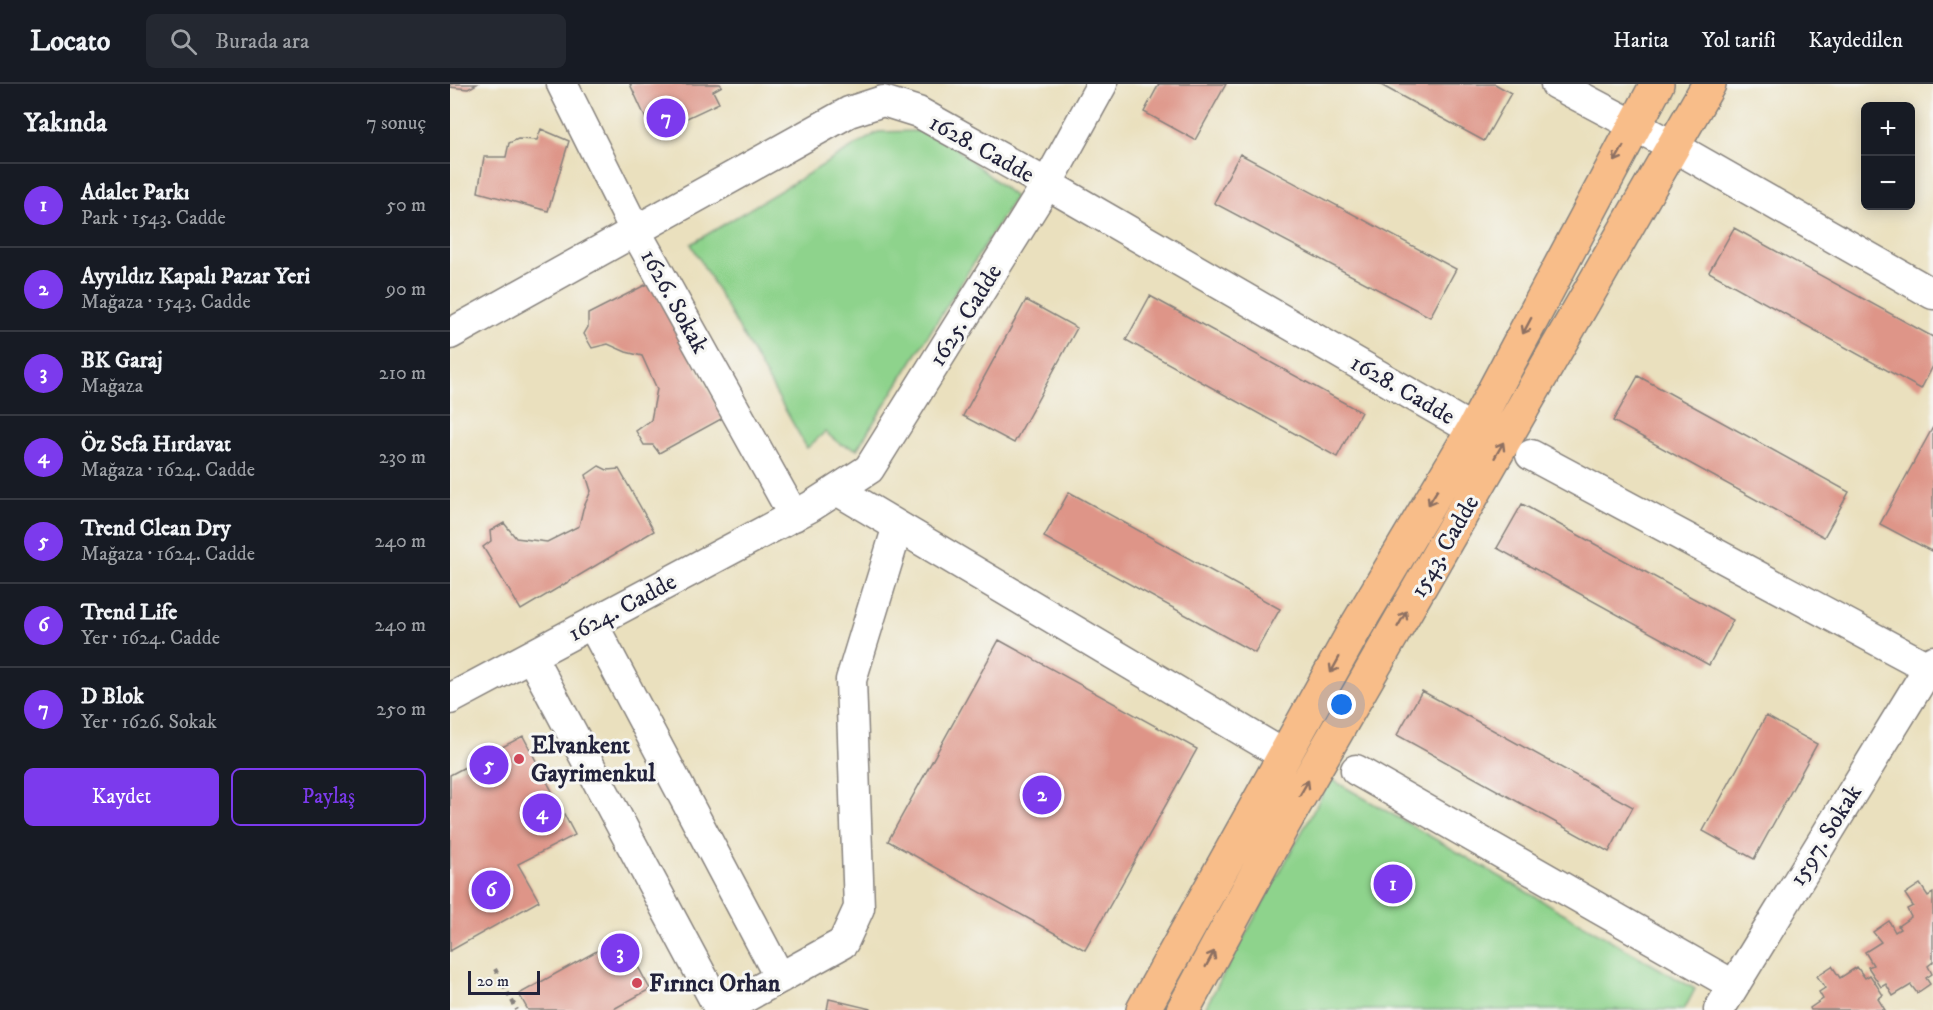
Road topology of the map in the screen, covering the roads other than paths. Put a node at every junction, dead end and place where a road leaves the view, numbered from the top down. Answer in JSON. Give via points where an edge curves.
{"nodes":[{"id":1,"x":562,"y":84,"type":"edge"},
{"id":2,"x":1102,"y":84,"type":"edge"},
{"id":3,"x":1556,"y":84,"type":"edge"},
{"id":4,"x":1657,"y":84,"type":"edge"},
{"id":5,"x":1708,"y":84,"type":"edge"},
{"id":6,"x":1634,"y":126,"type":"junction"},
{"id":7,"x":1673,"y":146,"type":"junction"},
{"id":8,"x":1047,"y":184,"type":"junction"},
{"id":9,"x":636,"y":232,"type":"junction"},
{"id":10,"x":1933,"y":294,"type":"edge"},
{"id":11,"x":450,"y":334,"type":"edge"},
{"id":12,"x":1473,"y":430,"type":"junction"},
{"id":13,"x":1531,"y":455,"type":"dead end"},
{"id":14,"x":837,"y":490,"type":"junction"},
{"id":15,"x":794,"y":516,"type":"junction"},
{"id":16,"x":898,"y":526,"type":"junction"},
{"id":17,"x":592,"y":623,"type":"junction"},
{"id":18,"x":531,"y":656,"type":"junction"},
{"id":19,"x":1932,"y":666,"type":"edge"},
{"id":20,"x":450,"y":699,"type":"edge"},
{"id":21,"x":1284,"y":755,"type":"junction"},
{"id":22,"x":1356,"y":770,"type":"dead end"},
{"id":23,"x":780,"y":978,"type":"junction"},
{"id":24,"x":1733,"y":984,"type":"junction"},
{"id":25,"x":721,"y":1010,"type":"edge"},
{"id":26,"x":1143,"y":1010,"type":"edge"},
{"id":27,"x":1182,"y":1010,"type":"edge"},
{"id":28,"x":1719,"y":1010,"type":"edge"}],
"edges":[{"from":1,"to":9,"type":"street","name":"1626. Sokak"},
{"from":2,"to":8,"type":"street","name":"1625. Cadde"},
{"from":3,"to":6,"type":"street"},
{"from":4,"to":6,"type":"main road","name":"1543. Cadde"},
{"from":5,"to":7,"type":"main road","name":"1543. Cadde"},
{"from":6,"to":7,"type":"street"},
{"from":6,"to":12,"type":"main road","name":"1543. Cadde","one_way":true},
{"from":7,"to":10,"type":"street"},
{"from":27,"to":7,"type":"main road","name":"1543. Cadde","one_way":true,"via":[[1296,803]]},
{"from":8,"to":9,"type":"street","name":"1628. Cadde","via":[[918,112],[883,101],[849,112]]},
{"from":8,"to":12,"type":"street","name":"1628. Cadde"},
{"from":8,"to":14,"type":"street","name":"1625. Cadde","via":[[869,469]]},
{"from":9,"to":11,"type":"street","name":"1628. Cadde"},
{"from":9,"to":15,"type":"street","name":"1626. Sokak"},
{"from":12,"to":21,"type":"main road","name":"1543. Cadde","one_way":true},
{"from":13,"to":19,"type":"street"},
{"from":14,"to":15,"type":"street","name":"1625. Cadde"},
{"from":14,"to":16,"type":"street"},
{"from":15,"to":17,"type":"street","name":"1624. Cadde"},
{"from":16,"to":21,"type":"street"},
{"from":16,"to":23,"type":"street","via":[[851,680],[859,908],[843,943]]},
{"from":17,"to":18,"type":"street","name":"1624. Cadde"},
{"from":17,"to":23,"type":"street"},
{"from":18,"to":20,"type":"street","name":"1624. Cadde"},
{"from":18,"to":25,"type":"street"},
{"from":19,"to":24,"type":"street","name":"1597. Sokak"},
{"from":21,"to":26,"type":"main road","name":"1543. Cadde"},
{"from":22,"to":24,"type":"street"},
{"from":23,"to":25,"type":"street"},
{"from":24,"to":28,"type":"street","name":"1597. Sokak"}]}
